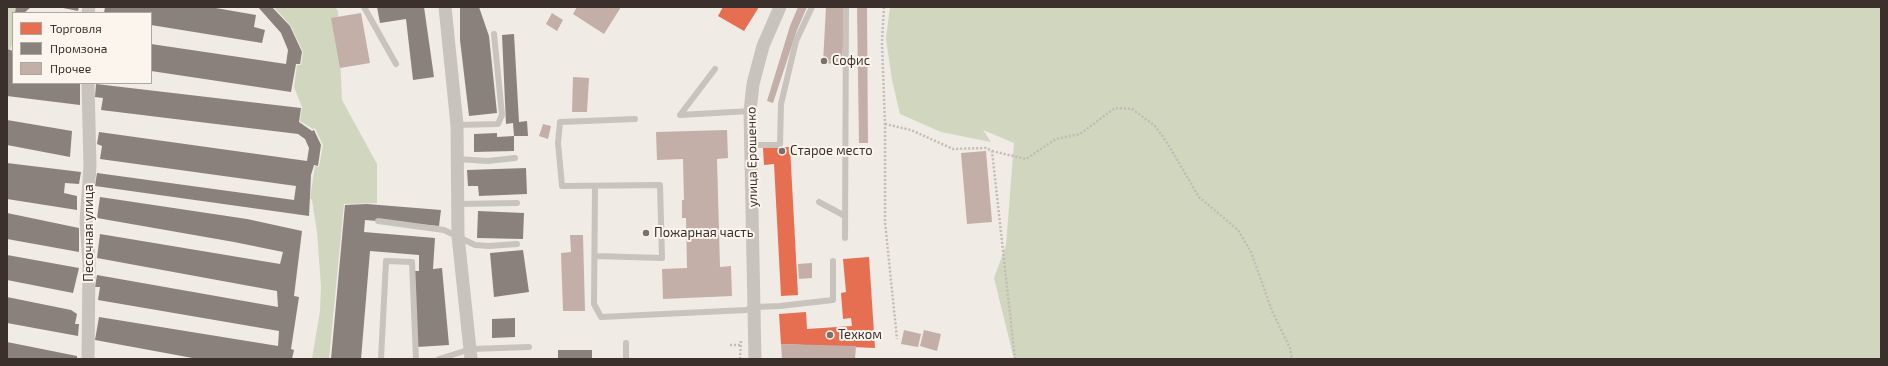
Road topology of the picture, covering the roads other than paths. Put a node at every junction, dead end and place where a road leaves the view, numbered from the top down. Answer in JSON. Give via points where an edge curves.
{"nodes":[{"id":1,"x":364,"y":7,"type":"edge"},
{"id":2,"x":445,"y":7,"type":"edge"},
{"id":3,"x":780,"y":7,"type":"edge"},
{"id":4,"x":812,"y":7,"type":"edge"},
{"id":5,"x":846,"y":7,"type":"edge"},
{"id":6,"x":494,"y":34,"type":"dead end"},
{"id":7,"x":396,"y":64,"type":"dead end"},
{"id":8,"x":715,"y":69,"type":"dead end"},
{"id":9,"x":88,"y":84,"type":"edge"},
{"id":10,"x":750,"y":111,"type":"junction"},
{"id":11,"x":635,"y":119,"type":"dead end"},
{"id":12,"x":457,"y":125,"type":"junction"},
{"id":13,"x":751,"y":145,"type":"junction"},
{"id":14,"x":515,"y":158,"type":"dead end"},
{"id":15,"x":457,"y":159,"type":"junction"},
{"id":16,"x":595,"y":187,"type":"junction"},
{"id":17,"x":819,"y":202,"type":"dead end"},
{"id":18,"x":517,"y":203,"type":"dead end"},
{"id":19,"x":458,"y":204,"type":"junction"},
{"id":20,"x":845,"y":216,"type":"junction"},
{"id":21,"x":378,"y":221,"type":"dead end"},
{"id":22,"x":458,"y":236,"type":"junction"},
{"id":23,"x":845,"y":238,"type":"dead end"},
{"id":24,"x":517,"y":244,"type":"dead end"},
{"id":25,"x":594,"y":256,"type":"junction"},
{"id":26,"x":833,"y":261,"type":"dead end"},
{"id":27,"x":755,"y":307,"type":"junction"},
{"id":28,"x":626,"y":343,"type":"dead end"},
{"id":29,"x":529,"y":347,"type":"dead end"},
{"id":30,"x":471,"y":354,"type":"edge"},
{"id":31,"x":88,"y":359,"type":"edge"},
{"id":32,"x":381,"y":359,"type":"edge"},
{"id":33,"x":416,"y":359,"type":"edge"},
{"id":34,"x":439,"y":359,"type":"edge"},
{"id":35,"x":626,"y":359,"type":"edge"},
{"id":36,"x":755,"y":359,"type":"edge"}],
"edges":[{"from":1,"to":7,"type":"lane"},
{"from":2,"to":12,"type":"street"},
{"from":3,"to":10,"type":"street","name":"улица Ерошенко","via":[[763,46],[753,84]]},
{"from":4,"to":13,"type":"lane","via":[[796,41],[781,104],[780,145]]},
{"from":5,"to":20,"type":"lane"},
{"from":6,"to":12,"type":"lane","via":[[502,115],[498,124]]},
{"from":8,"to":10,"type":"lane","via":[[680,115]]},
{"from":9,"to":31,"type":"street","name":"Песочная улица","via":[[90,158],[86,222],[89,263]]},
{"from":10,"to":13,"type":"street","name":"улица Ерошенко"},
{"from":11,"to":16,"type":"lane","via":[[560,122],[558,143],[562,186]]},
{"from":12,"to":15,"type":"street"},
{"from":13,"to":27,"type":"street","name":"улица Ерошенко"},
{"from":14,"to":15,"type":"lane","via":[[488,161]]},
{"from":15,"to":19,"type":"street"},
{"from":16,"to":25,"type":"lane"},
{"from":16,"to":25,"type":"lane","via":[[660,186],[662,258]]},
{"from":17,"to":20,"type":"lane"},
{"from":18,"to":19,"type":"lane"},
{"from":19,"to":22,"type":"street"},
{"from":20,"to":23,"type":"lane"},
{"from":21,"to":22,"type":"lane","via":[[444,230]]},
{"from":22,"to":24,"type":"lane","via":[[474,245]]},
{"from":22,"to":30,"type":"street"},
{"from":25,"to":27,"type":"lane","via":[[594,304],[601,317],[746,310]]},
{"from":26,"to":27,"type":"lane","via":[[833,300]]},
{"from":27,"to":36,"type":"street","name":"улица Ерошенко"},
{"from":28,"to":35,"type":"lane"},
{"from":29,"to":30,"type":"lane"},
{"from":30,"to":34,"type":"lane"},
{"from":32,"to":33,"type":"lane","via":[[386,261],[412,262]]}]}
